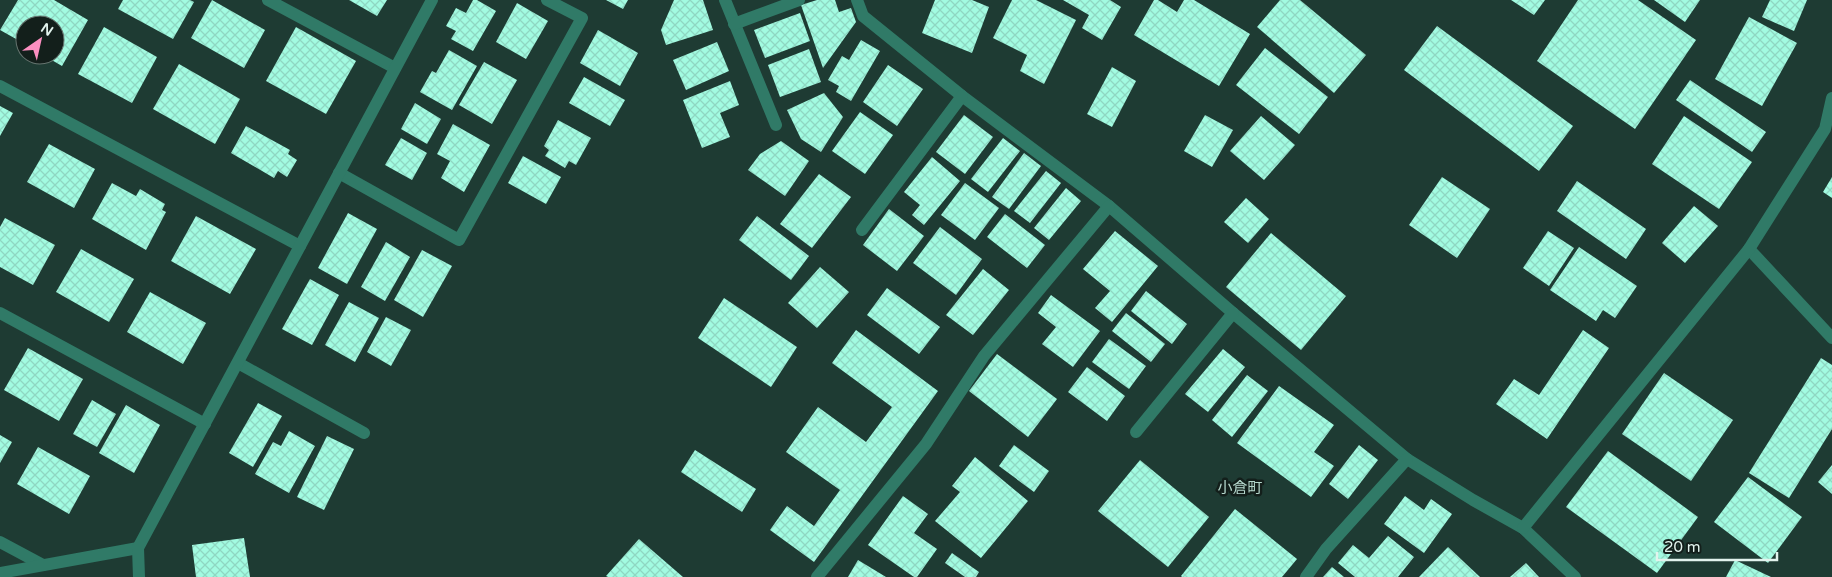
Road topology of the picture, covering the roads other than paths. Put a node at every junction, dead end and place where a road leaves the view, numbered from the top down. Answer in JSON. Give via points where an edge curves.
{"nodes":[{"id":1,"x":268,"y":0,"type":"edge"},
{"id":2,"x":432,"y":0,"type":"edge"},
{"id":3,"x":547,"y":0,"type":"edge"},
{"id":4,"x":725,"y":0,"type":"edge"},
{"id":5,"x":799,"y":0,"type":"edge"},
{"id":6,"x":857,"y":0,"type":"edge"},
{"id":7,"x":734,"y":24,"type":"junction"},
{"id":8,"x":396,"y":68,"type":"junction"},
{"id":9,"x":0,"y":86,"type":"edge"},
{"id":10,"x":962,"y":96,"type":"junction"},
{"id":11,"x":1832,"y":98,"type":"edge"},
{"id":12,"x":776,"y":126,"type":"dead end"},
{"id":13,"x":1828,"y":130,"type":"edge"},
{"id":14,"x":339,"y":173,"type":"junction"},
{"id":15,"x":1109,"y":206,"type":"junction"},
{"id":16,"x":862,"y":230,"type":"dead end"},
{"id":17,"x":300,"y":246,"type":"junction"},
{"id":18,"x":1749,"y":249,"type":"junction"},
{"id":19,"x":0,"y":313,"type":"edge"},
{"id":20,"x":1233,"y":313,"type":"junction"},
{"id":21,"x":1832,"y":338,"type":"edge"},
{"id":22,"x":238,"y":362,"type":"junction"},
{"id":23,"x":205,"y":424,"type":"junction"},
{"id":24,"x":1136,"y":432,"type":"dead end"},
{"id":25,"x":364,"y":433,"type":"dead end"},
{"id":26,"x":1407,"y":459,"type":"junction"},
{"id":27,"x":1523,"y":528,"type":"junction"},
{"id":28,"x":0,"y":542,"type":"edge"},
{"id":29,"x":138,"y":548,"type":"junction"},
{"id":30,"x":43,"y":565,"type":"junction"},
{"id":31,"x":0,"y":573,"type":"edge"},
{"id":32,"x":139,"y":577,"type":"edge"},
{"id":33,"x":818,"y":577,"type":"edge"},
{"id":34,"x":1306,"y":577,"type":"edge"},
{"id":35,"x":1575,"y":577,"type":"edge"}],
"edges":[{"from":1,"to":8,"type":"street"},
{"from":2,"to":8,"type":"street"},
{"from":3,"to":14,"type":"street","via":[[582,18],[459,240]]},
{"from":4,"to":7,"type":"street"},
{"from":5,"to":7,"type":"street"},
{"from":6,"to":10,"type":"street","via":[[863,16]]},
{"from":7,"to":12,"type":"street"},
{"from":8,"to":14,"type":"street"},
{"from":9,"to":17,"type":"street"},
{"from":10,"to":15,"type":"street"},
{"from":10,"to":16,"type":"street"},
{"from":11,"to":13,"type":"street"},
{"from":13,"to":18,"type":"street"},
{"from":14,"to":17,"type":"street"},
{"from":15,"to":20,"type":"street"},
{"from":15,"to":33,"type":"street","via":[[984,356],[926,444]]},
{"from":17,"to":22,"type":"street"},
{"from":18,"to":21,"type":"street"},
{"from":18,"to":27,"type":"street"},
{"from":19,"to":23,"type":"street"},
{"from":20,"to":24,"type":"street"},
{"from":20,"to":26,"type":"street"},
{"from":22,"to":23,"type":"street"},
{"from":22,"to":25,"type":"street"},
{"from":23,"to":29,"type":"street"},
{"from":26,"to":27,"type":"street"},
{"from":26,"to":34,"type":"street","via":[[1326,549]]},
{"from":27,"to":35,"type":"street"},
{"from":28,"to":30,"type":"street"},
{"from":29,"to":30,"type":"street"},
{"from":29,"to":32,"type":"street"},
{"from":30,"to":31,"type":"street"}]}
